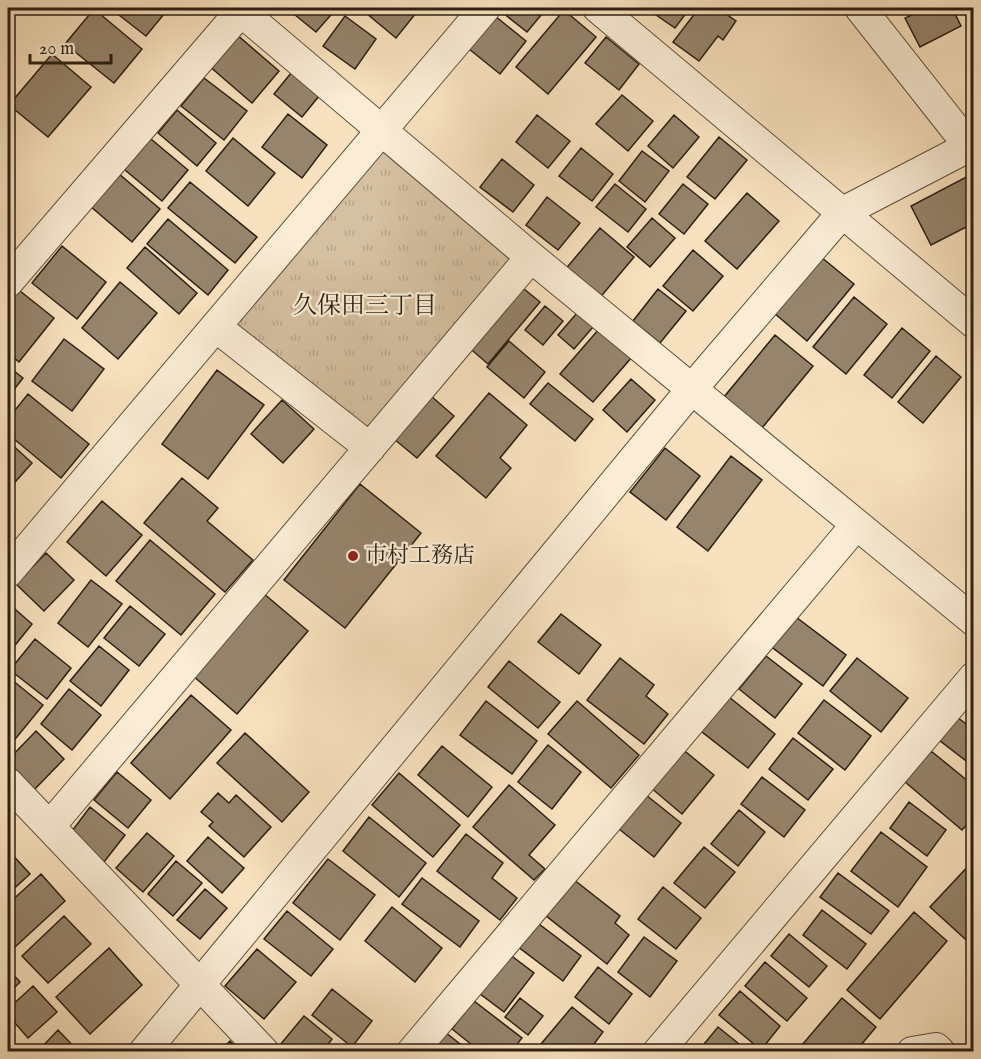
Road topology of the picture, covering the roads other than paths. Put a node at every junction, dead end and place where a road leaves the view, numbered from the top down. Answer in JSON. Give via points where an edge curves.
{"nodes":[{"id":1,"x":485,"y":8,"type":"edge"},
{"id":2,"x":598,"y":8,"type":"edge"},
{"id":3,"x":860,"y":8,"type":"edge"},
{"id":4,"x":239,"y":9,"type":"edge"},
{"id":5,"x":382,"y":132,"type":"junction"},
{"id":6,"x":971,"y":145,"type":"edge"},
{"id":7,"x":843,"y":212,"type":"junction"},
{"id":8,"x":531,"y":257,"type":"junction"},
{"id":9,"x":8,"y":282,"type":"edge"},
{"id":10,"x":974,"y":323,"type":"edge"},
{"id":11,"x":216,"y":327,"type":"junction"},
{"id":12,"x":691,"y":390,"type":"junction"},
{"id":13,"x":370,"y":448,"type":"junction"},
{"id":14,"x":856,"y":525,"type":"junction"},
{"id":15,"x":8,"y":572,"type":"edge"},
{"id":16,"x":974,"y":621,"type":"edge"},
{"id":17,"x":974,"y":677,"type":"edge"},
{"id":18,"x":8,"y":783,"type":"edge"},
{"id":19,"x":50,"y":826,"type":"junction"},
{"id":20,"x":200,"y":984,"type":"junction"},
{"id":21,"x":144,"y":1052,"type":"edge"},
{"id":22,"x":264,"y":1052,"type":"edge"},
{"id":23,"x":412,"y":1052,"type":"edge"},
{"id":24,"x":658,"y":1052,"type":"edge"},
{"id":25,"x":912,"y":1052,"type":"edge"},
{"id":26,"x":940,"y":1052,"type":"edge"}],
"edges":[{"from":1,"to":5,"type":"street"},
{"from":2,"to":7,"type":"street"},
{"from":3,"to":6,"type":"street"},
{"from":4,"to":5,"type":"street"},
{"from":4,"to":9,"type":"street"},
{"from":5,"to":8,"type":"street"},
{"from":5,"to":11,"type":"street"},
{"from":6,"to":7,"type":"street"},
{"from":7,"to":10,"type":"street"},
{"from":7,"to":12,"type":"street"},
{"from":8,"to":12,"type":"street"},
{"from":8,"to":13,"type":"street"},
{"from":11,"to":13,"type":"street"},
{"from":11,"to":15,"type":"street"},
{"from":12,"to":14,"type":"street"},
{"from":12,"to":20,"type":"street"},
{"from":13,"to":19,"type":"street"},
{"from":14,"to":16,"type":"street"},
{"from":14,"to":23,"type":"street"},
{"from":17,"to":24,"type":"street"},
{"from":18,"to":19,"type":"street"},
{"from":19,"to":20,"type":"street"},
{"from":20,"to":21,"type":"street"},
{"from":20,"to":22,"type":"street"},
{"from":25,"to":26,"type":"street","via":[[936,1048]]}]}
